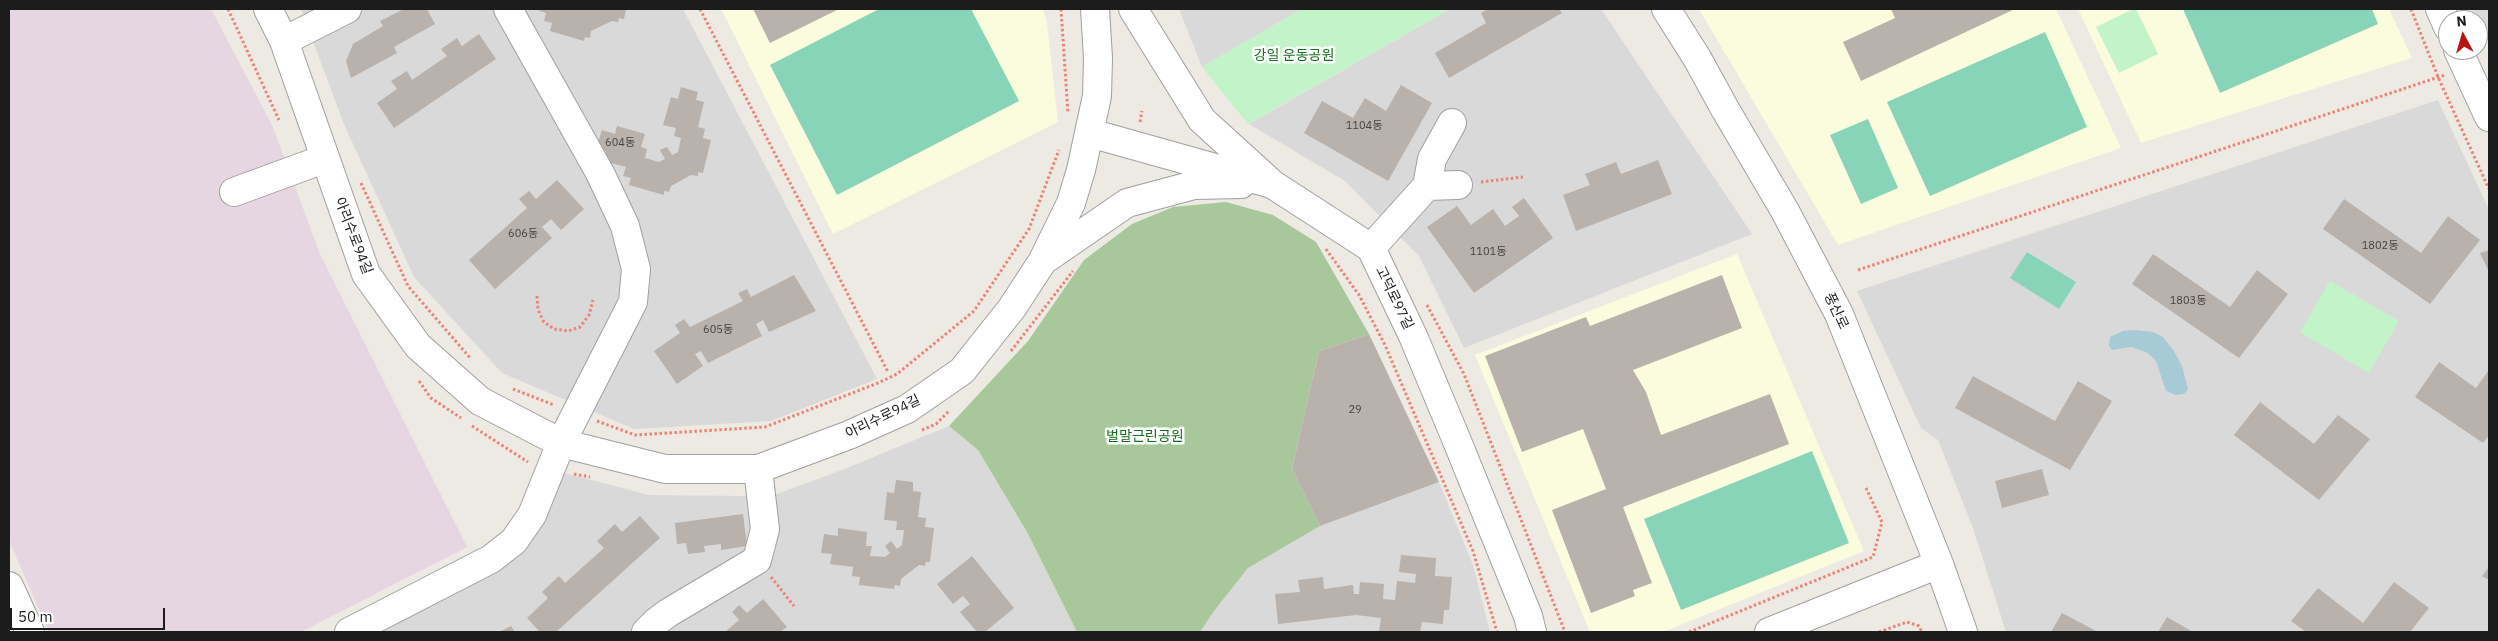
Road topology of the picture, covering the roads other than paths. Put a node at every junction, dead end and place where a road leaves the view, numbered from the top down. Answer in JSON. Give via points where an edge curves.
{"nodes":[{"id":1,"x":268,"y":9,"type":"edge"},
{"id":2,"x":347,"y":9,"type":"edge"},
{"id":3,"x":508,"y":9,"type":"edge"},
{"id":4,"x":1095,"y":9,"type":"edge"},
{"id":5,"x":1133,"y":9,"type":"edge"},
{"id":6,"x":1666,"y":9,"type":"edge"},
{"id":7,"x":284,"y":41,"type":"junction"},
{"id":8,"x":2463,"y":60,"type":"edge"},
{"id":9,"x":2489,"y":117,"type":"edge"},
{"id":10,"x":1452,"y":123,"type":"dead end"},
{"id":11,"x":1090,"y":133,"type":"junction"},
{"id":12,"x":324,"y":159,"type":"junction"},
{"id":13,"x":1272,"y":184,"type":"junction"},
{"id":14,"x":1458,"y":185,"type":"road end"},
{"id":15,"x":1427,"y":186,"type":"junction"},
{"id":16,"x":234,"y":192,"type":"dead end"},
{"id":17,"x":1371,"y":248,"type":"junction"},
{"id":18,"x":1042,"y":262,"type":"junction"},
{"id":19,"x":562,"y":443,"type":"junction"},
{"id":20,"x":758,"y":469,"type":"junction"},
{"id":21,"x":1939,"y":564,"type":"junction"},
{"id":22,"x":9,"y":586,"type":"edge"},
{"id":23,"x":30,"y":632,"type":"edge"},
{"id":24,"x":349,"y":632,"type":"edge"},
{"id":25,"x":646,"y":632,"type":"edge"},
{"id":26,"x":1532,"y":632,"type":"edge"},
{"id":27,"x":1769,"y":632,"type":"edge"},
{"id":28,"x":1963,"y":632,"type":"edge"}],
"edges":[{"from":1,"to":7,"type":"street","name":"아리수로94길"},
{"from":2,"to":7,"type":"street"},
{"from":3,"to":19,"type":"street","via":[[600,172],[625,226],[636,269],[633,302]]},
{"from":4,"to":11,"type":"street","name":"아리수로94길","via":[[1097,96]]},
{"from":5,"to":13,"type":"street","via":[[1202,120]]},
{"from":6,"to":21,"type":"street","name":"풍산로","via":[[1698,58],[1785,211],[1838,314]]},
{"from":7,"to":12,"type":"street","name":"아리수로94길"},
{"from":8,"to":9,"type":"street"},
{"from":10,"to":15,"type":"street","via":[[1432,159]]},
{"from":11,"to":13,"type":"street"},
{"from":11,"to":18,"type":"street","name":"아리수로94길","via":[[1070,203]]},
{"from":12,"to":16,"type":"street"},
{"from":12,"to":19,"type":"street","name":"아리수로94길","via":[[366,274],[418,346],[480,401]]},
{"from":13,"to":17,"type":"street"},
{"from":13,"to":18,"type":"street","via":[[1194,185],[1127,204]]},
{"from":14,"to":15,"type":"street"},
{"from":15,"to":17,"type":"street"},
{"from":17,"to":26,"type":"street","name":"고덕로97길","via":[[1413,336]]},
{"from":18,"to":20,"type":"street","name":"아리수로94길","via":[[1012,308],[962,372],[907,409]]},
{"from":19,"to":20,"type":"street","name":"아리수로94길","via":[[665,469]]},
{"from":19,"to":24,"type":"street","via":[[532,515],[514,541],[491,559]]},
{"from":20,"to":25,"type":"street","via":[[766,529],[758,560],[668,614]]},
{"from":21,"to":27,"type":"street"},
{"from":21,"to":28,"type":"street","name":"풍산로"},
{"from":22,"to":23,"type":"street"}]}
